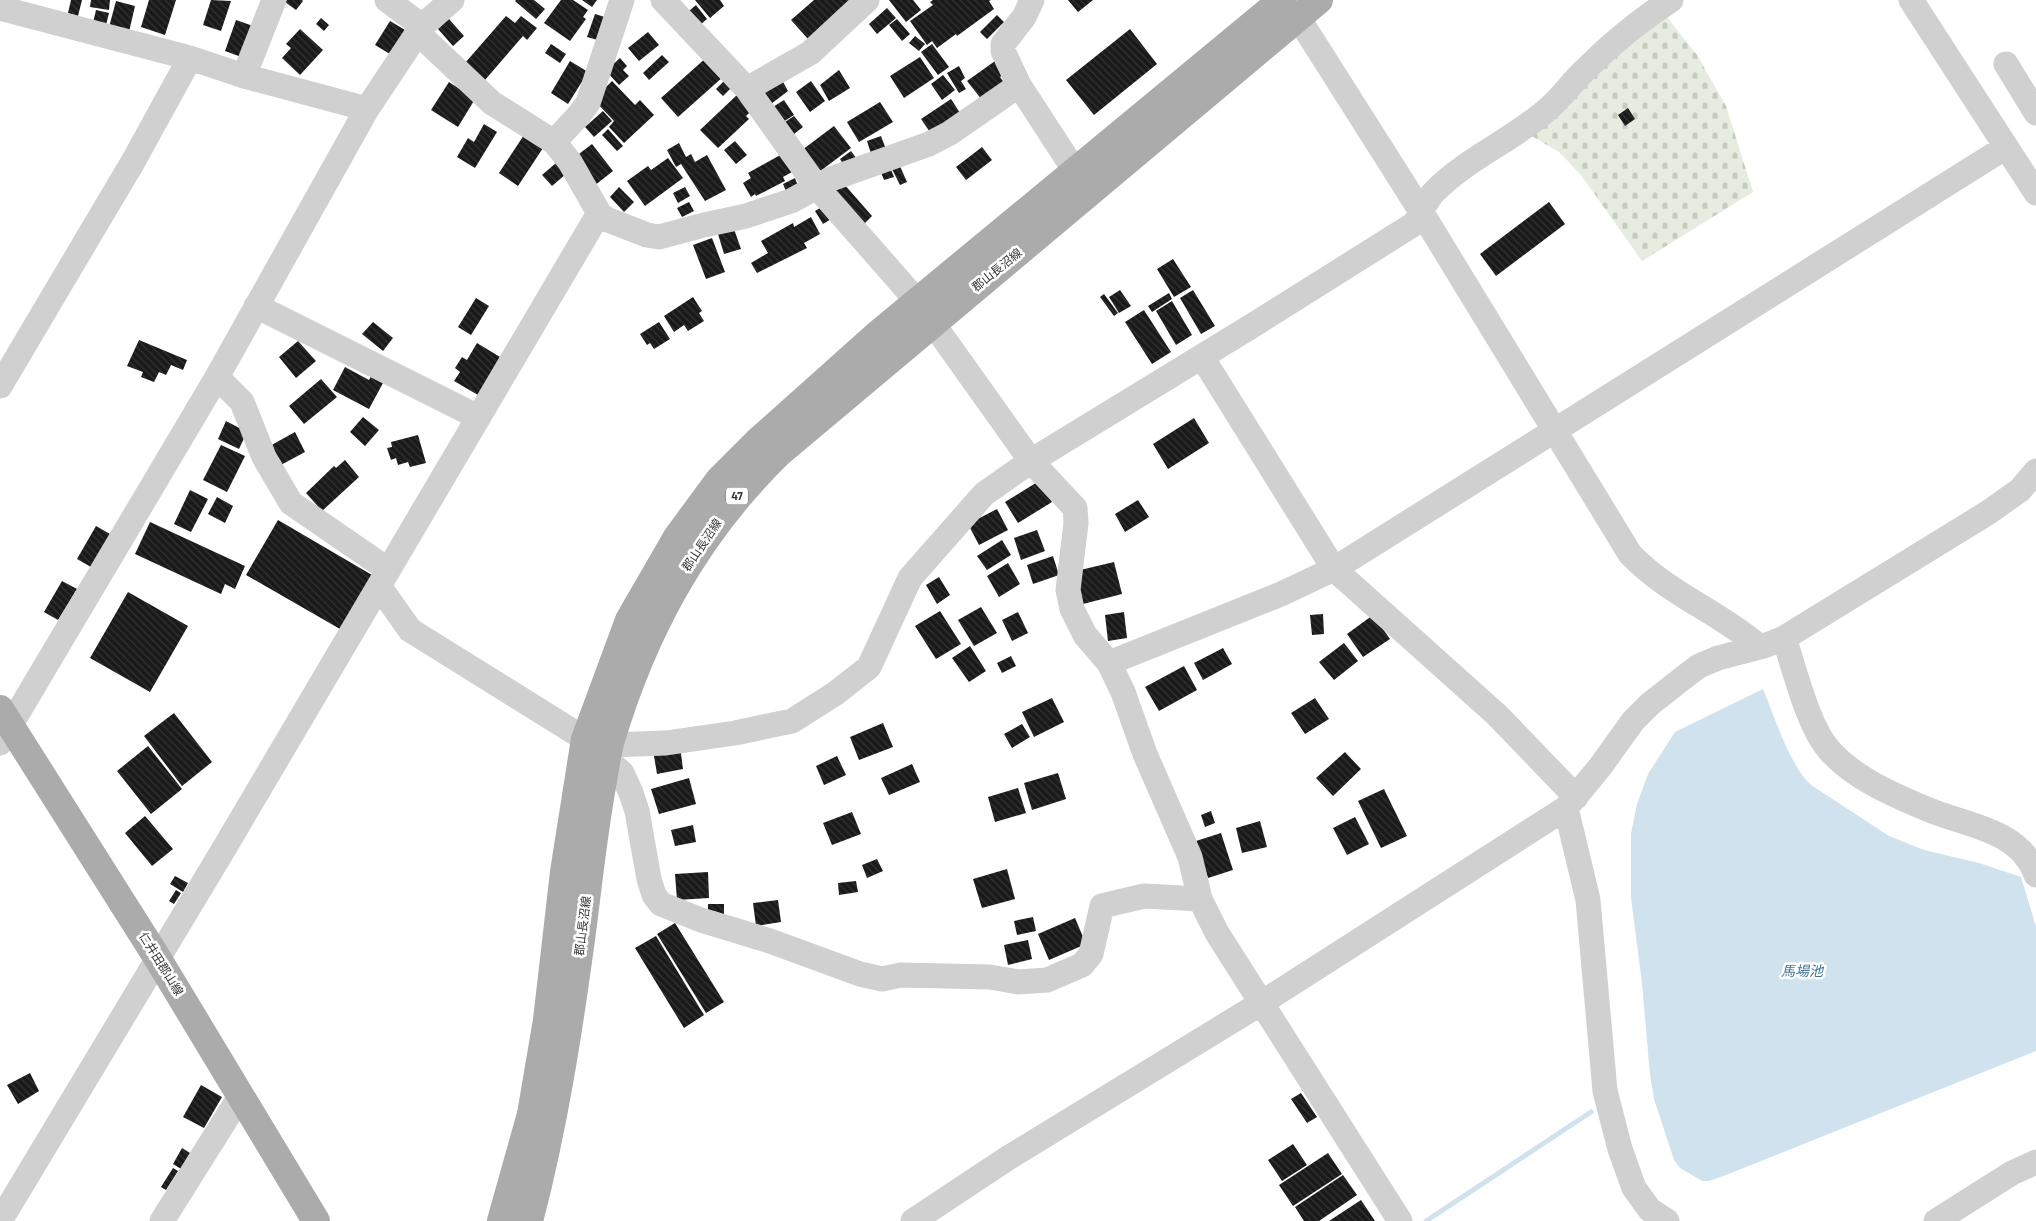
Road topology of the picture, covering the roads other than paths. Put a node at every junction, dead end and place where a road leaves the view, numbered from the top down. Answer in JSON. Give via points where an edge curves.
{"nodes":[{"id":1,"x":274,"y":0,"type":"edge"},
{"id":2,"x":387,"y":0,"type":"edge"},
{"id":3,"x":452,"y":0,"type":"edge"},
{"id":4,"x":622,"y":0,"type":"edge"},
{"id":5,"x":663,"y":0,"type":"edge"},
{"id":6,"x":867,"y":0,"type":"edge"},
{"id":7,"x":1032,"y":0,"type":"edge"},
{"id":8,"x":1319,"y":0,"type":"edge"},
{"id":9,"x":1671,"y":0,"type":"edge"},
{"id":10,"x":1912,"y":0,"type":"edge"},
{"id":11,"x":1289,"y":6,"type":"edge"},
{"id":12,"x":0,"y":8,"type":"edge"},
{"id":13,"x":420,"y":29,"type":"junction"},
{"id":14,"x":190,"y":58,"type":"junction"},
{"id":15,"x":2006,"y":64,"type":"dead end"},
{"id":16,"x":244,"y":76,"type":"junction"},
{"id":17,"x":1019,"y":85,"type":"junction"},
{"id":18,"x":747,"y":89,"type":"junction"},
{"id":19,"x":367,"y":109,"type":"junction"},
{"id":20,"x":2036,"y":113,"type":"edge"},
{"id":21,"x":554,"y":142,"type":"junction"},
{"id":22,"x":2006,"y":148,"type":"junction"},
{"id":23,"x":1076,"y":171,"type":"junction"},
{"id":24,"x":817,"y":187,"type":"junction"},
{"id":25,"x":2036,"y":193,"type":"edge"},
{"id":26,"x":1090,"y":194,"type":"junction"},
{"id":27,"x":599,"y":213,"type":"junction"},
{"id":28,"x":1422,"y":213,"type":"junction"},
{"id":29,"x":917,"y":301,"type":"junction"},
{"id":30,"x":256,"y":306,"type":"junction"},
{"id":31,"x":932,"y":323,"type":"junction"},
{"id":32,"x":1202,"y":357,"type":"junction"},
{"id":33,"x":217,"y":377,"type":"junction"},
{"id":34,"x":0,"y":386,"type":"edge"},
{"id":35,"x":478,"y":417,"type":"junction"},
{"id":36,"x":1554,"y":431,"type":"junction"},
{"id":37,"x":1031,"y":461,"type":"junction"},
{"id":38,"x":2036,"y":471,"type":"edge"},
{"id":39,"x":1334,"y":568,"type":"junction"},
{"id":40,"x":383,"y":578,"type":"junction"},
{"id":41,"x":1784,"y":638,"type":"junction"},
{"id":42,"x":1760,"y":648,"type":"junction"},
{"id":43,"x":1109,"y":663,"type":"junction"},
{"id":44,"x":3,"y":726,"type":"edge"},
{"id":45,"x":601,"y":748,"type":"junction"},
{"id":46,"x":1571,"y":802,"type":"junction"},
{"id":47,"x":2036,"y":875,"type":"edge"},
{"id":48,"x":1200,"y":899,"type":"junction"},
{"id":49,"x":158,"y":959,"type":"junction"},
{"id":50,"x":1263,"y":1002,"type":"junction"},
{"id":51,"x":241,"y":1095,"type":"junction"},
{"id":52,"x":2036,"y":1162,"type":"edge"},
{"id":53,"x":0,"y":1221,"type":"edge"},
{"id":54,"x":162,"y":1221,"type":"edge"},
{"id":55,"x":316,"y":1221,"type":"edge"},
{"id":56,"x":501,"y":1221,"type":"edge"},
{"id":57,"x":529,"y":1221,"type":"edge"},
{"id":58,"x":913,"y":1221,"type":"edge"},
{"id":59,"x":1400,"y":1221,"type":"edge"},
{"id":60,"x":1667,"y":1221,"type":"edge"},
{"id":61,"x":1936,"y":1221,"type":"edge"}],
"edges":[{"from":1,"to":16,"type":"street"},
{"from":2,"to":13,"type":"street"},
{"from":3,"to":13,"type":"street"},
{"from":4,"to":21,"type":"street","via":[[588,103]]},
{"from":5,"to":18,"type":"street"},
{"from":6,"to":18,"type":"street","via":[[810,53]]},
{"from":7,"to":17,"type":"street","via":[[1024,18],[1002,44]]},
{"from":8,"to":11,"type":"main road","name":"郡山長沼線","number":"47"},
{"from":9,"to":28,"type":"street","via":[[1642,19],[1585,69],[1549,108],[1462,167],[1426,201]]},
{"from":10,"to":22,"type":"street"},
{"from":11,"to":23,"type":"main road","name":"郡山長沼線","number":"47"},
{"from":11,"to":26,"type":"main road","name":"郡山長沼線","number":"47"},
{"from":11,"to":28,"type":"street"},
{"from":12,"to":14,"type":"street"},
{"from":13,"to":19,"type":"street"},
{"from":13,"to":21,"type":"street","via":[[492,103]]},
{"from":14,"to":16,"type":"street"},
{"from":14,"to":34,"type":"street","via":[[134,160]]},
{"from":15,"to":20,"type":"street"},
{"from":16,"to":19,"type":"street"},
{"from":17,"to":23,"type":"street"},
{"from":17,"to":24,"type":"street","via":[[929,144]]},
{"from":18,"to":24,"type":"street"},
{"from":19,"to":30,"type":"street","via":[[302,230]]},
{"from":21,"to":27,"type":"street","via":[[570,162]]},
{"from":22,"to":25,"type":"street"},
{"from":22,"to":36,"type":"street"},
{"from":23,"to":26,"type":"street"},
{"from":23,"to":29,"type":"main road","name":"郡山長沼線","number":"47"},
{"from":24,"to":27,"type":"street","via":[[791,201],[746,216],[659,237],[606,219]]},
{"from":24,"to":29,"type":"street"},
{"from":26,"to":31,"type":"main road","name":"郡山長沼線","number":"47"},
{"from":27,"to":35,"type":"street"},
{"from":28,"to":32,"type":"street","via":[[1414,224]]},
{"from":28,"to":36,"type":"street"},
{"from":29,"to":31,"type":"street"},
{"from":29,"to":45,"type":"main road","name":"郡山長沼線","number":"47","via":[[758,441],[719,480],[677,537],[629,620]]},
{"from":30,"to":33,"type":"street"},
{"from":30,"to":35,"type":"street"},
{"from":31,"to":37,"type":"street"},
{"from":31,"to":45,"type":"main road","name":"郡山長沼線","number":"47","via":[[779,453],[745,486],[673,588]]},
{"from":32,"to":37,"type":"street"},
{"from":32,"to":39,"type":"street"},
{"from":33,"to":40,"type":"street","via":[[242,402],[264,458],[291,503]]},
{"from":33,"to":44,"type":"street"},
{"from":35,"to":40,"type":"street"},
{"from":36,"to":39,"type":"street"},
{"from":36,"to":42,"type":"street","via":[[1640,565]]},
{"from":37,"to":43,"type":"street","via":[[1075,508],[1068,590],[1072,609],[1085,635]]},
{"from":37,"to":45,"type":"street","via":[[984,494],[910,578],[869,667],[836,693],[792,720],[735,733]]},
{"from":38,"to":41,"type":"street","via":[[2020,490],[1989,512]]},
{"from":39,"to":43,"type":"street","via":[[1280,594]]},
{"from":39,"to":46,"type":"street","via":[[1498,715]]},
{"from":40,"to":45,"type":"street","via":[[410,630]]},
{"from":40,"to":49,"type":"street"},
{"from":41,"to":42,"type":"street"},
{"from":41,"to":47,"type":"street","via":[[1811,717],[1828,749],[1847,769],[1928,810],[1993,832],[2019,847]]},
{"from":42,"to":46,"type":"street","via":[[1699,666],[1650,704],[1617,740]]},
{"from":43,"to":48,"type":"street","via":[[1190,857]]},
{"from":44,"to":49,"type":"main road","name":"仁井田郡山線"},
{"from":45,"to":48,"type":"street","via":[[622,773],[638,811],[649,879],[661,904],[860,974],[882,979],[901,975],[990,977],[1018,982],[1047,980],[1082,965],[1091,954],[1102,906],[1144,896]]},
{"from":45,"to":56,"type":"main road","name":"郡山長沼線","number":"47","via":[[563,881],[547,1020],[531,1114]]},
{"from":45,"to":57,"type":"main road","name":"郡山長沼線","number":"47","via":[[562,1072]]},
{"from":46,"to":50,"type":"street"},
{"from":46,"to":60,"type":"street","via":[[1588,900],[1605,1091],[1634,1188],[1650,1210]]},
{"from":48,"to":50,"type":"street","via":[[1217,933]]},
{"from":49,"to":51,"type":"main road","name":"仁井田郡山線"},
{"from":49,"to":53,"type":"street"},
{"from":50,"to":58,"type":"street","via":[[1008,1158]]},
{"from":50,"to":59,"type":"street"},
{"from":51,"to":54,"type":"street"},
{"from":51,"to":55,"type":"main road","name":"仁井田郡山線"},
{"from":52,"to":61,"type":"street","via":[[2012,1173]]}]}
